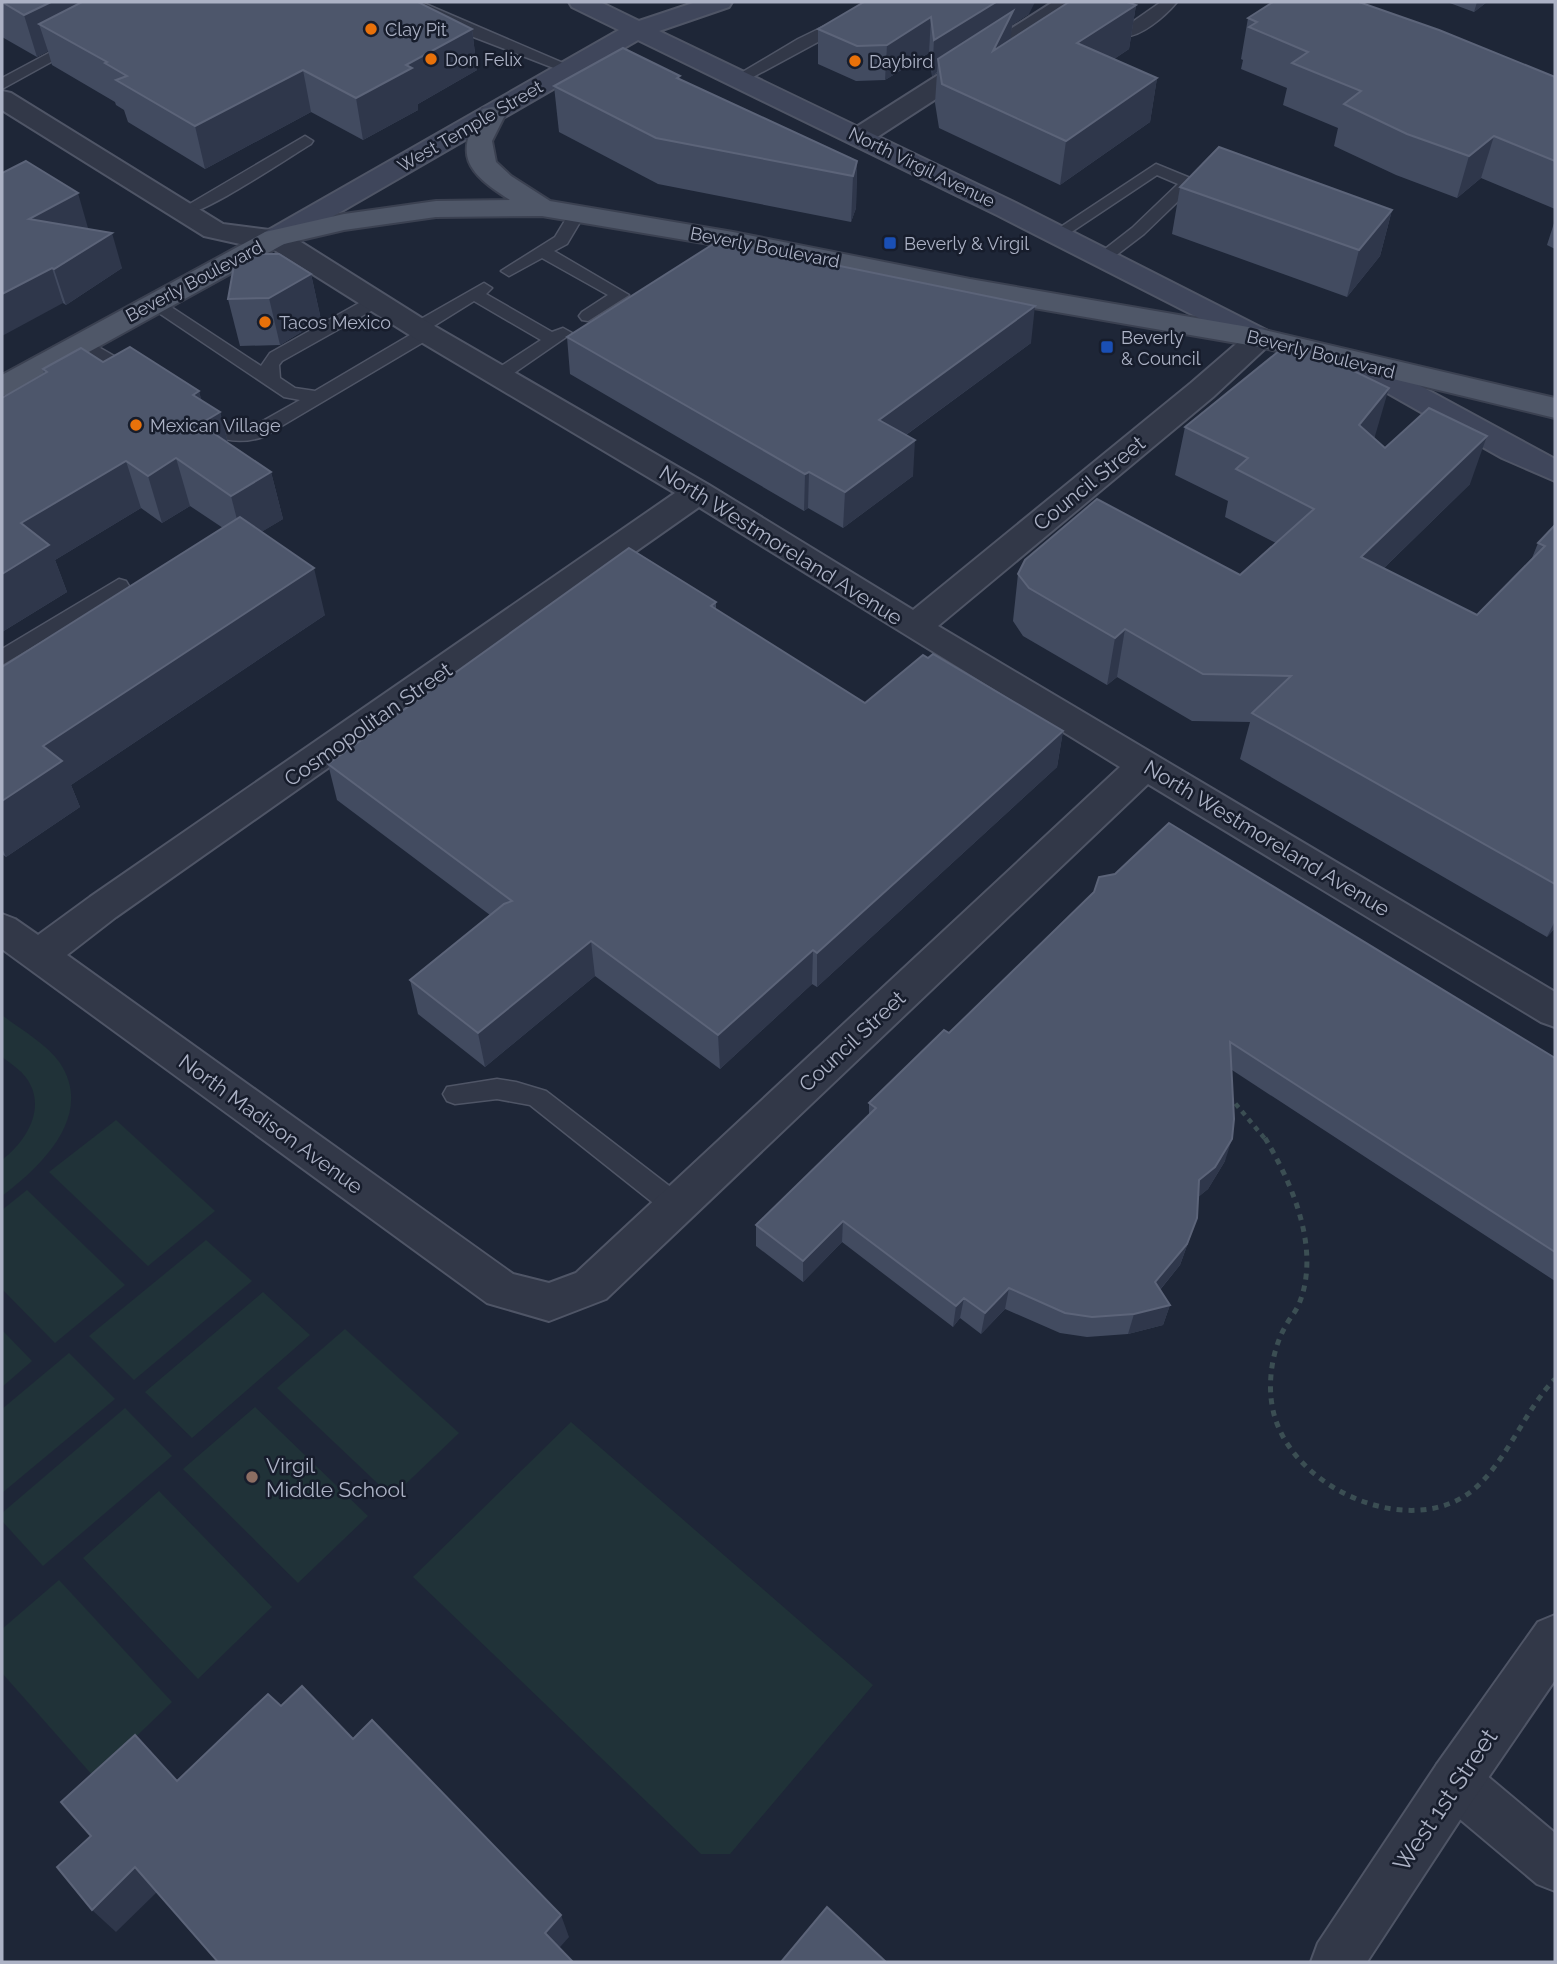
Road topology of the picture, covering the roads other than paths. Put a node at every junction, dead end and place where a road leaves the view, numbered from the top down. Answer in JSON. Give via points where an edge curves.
{"nodes":[{"id":1,"x":411,"y":2,"type":"edge"},
{"id":2,"x":581,"y":2,"type":"edge"},
{"id":3,"x":626,"y":2,"type":"edge"},
{"id":4,"x":720,"y":2,"type":"edge"},
{"id":5,"x":885,"y":2,"type":"edge"},
{"id":6,"x":1069,"y":2,"type":"edge"},
{"id":7,"x":1170,"y":2,"type":"edge"},
{"id":8,"x":639,"y":29,"type":"junction"},
{"id":9,"x":1126,"y":33,"type":"edge"},
{"id":10,"x":87,"y":37,"type":"edge"},
{"id":11,"x":569,"y":69,"type":"junction"},
{"id":12,"x":737,"y":79,"type":"junction"},
{"id":13,"x":2,"y":84,"type":"edge"},
{"id":14,"x":2,"y":99,"type":"edge"},
{"id":15,"x":492,"y":115,"type":"junction"},
{"id":16,"x":859,"y":137,"type":"junction"},
{"id":17,"x":305,"y":141,"type":"dead end"},
{"id":18,"x":542,"y":208,"type":"junction"},
{"id":19,"x":184,"y":212,"type":"junction"},
{"id":20,"x":578,"y":212,"type":"junction"},
{"id":21,"x":1058,"y":234,"type":"junction"},
{"id":22,"x":275,"y":238,"type":"junction"},
{"id":23,"x":543,"y":252,"type":"junction"},
{"id":24,"x":1104,"y":256,"type":"junction"},
{"id":25,"x":509,"y":271,"type":"dead end"},
{"id":26,"x":374,"y":302,"type":"junction"},
{"id":27,"x":153,"y":303,"type":"junction"},
{"id":28,"x":588,"y":316,"type":"dead end"},
{"id":29,"x":422,"y":330,"type":"junction"},
{"id":30,"x":1260,"y":338,"type":"junction"},
{"id":31,"x":83,"y":342,"type":"junction"},
{"id":32,"x":1356,"y":363,"type":"junction"},
{"id":33,"x":498,"y":376,"type":"junction"},
{"id":34,"x":271,"y":380,"type":"junction"},
{"id":35,"x":2,"y":387,"type":"edge"},
{"id":36,"x":154,"y":387,"type":"edge"},
{"id":37,"x":318,"y":397,"type":"junction"},
{"id":38,"x":1555,"y":408,"type":"edge"},
{"id":39,"x":187,"y":409,"type":"edge"},
{"id":40,"x":1555,"y":471,"type":"edge"},
{"id":41,"x":698,"y":492,"type":"junction"},
{"id":42,"x":119,"y":586,"type":"dead end"},
{"id":43,"x":915,"y":627,"type":"junction"},
{"id":44,"x":2,"y":658,"type":"edge"},
{"id":45,"x":1145,"y":765,"type":"junction"},
{"id":46,"x":2,"y":929,"type":"edge"},
{"id":47,"x":38,"y":956,"type":"junction"},
{"id":48,"x":1555,"y":1011,"type":"edge"},
{"id":49,"x":455,"y":1094,"type":"dead end"},
{"id":50,"x":676,"y":1206,"type":"junction"},
{"id":51,"x":549,"y":1302,"type":"joint"},
{"id":52,"x":1555,"y":1639,"type":"edge"},
{"id":53,"x":1455,"y":1782,"type":"junction"},
{"id":54,"x":1555,"y":1866,"type":"edge"},
{"id":55,"x":1337,"y":1962,"type":"edge"}],
"edges":[{"from":1,"to":11,"type":"lane"},
{"from":2,"to":8,"type":"main road","name":"North Virgil Avenue"},
{"from":3,"to":8,"type":"main road"},
{"from":4,"to":8,"type":"main road","name":"West Temple Street"},
{"from":5,"to":12,"type":"lane"},
{"from":6,"to":16,"type":"street"},
{"from":7,"to":9,"type":"lane"},
{"from":8,"to":11,"type":"main road","name":"West Temple Street"},
{"from":8,"to":12,"type":"main road","name":"North Virgil Avenue"},
{"from":10,"to":13,"type":"lane"},
{"from":11,"to":15,"type":"main road","name":"West Temple Street"},
{"from":12,"to":16,"type":"main road","name":"North Virgil Avenue"},
{"from":14,"to":19,"type":"street","name":"North Westmoreland Avenue"},
{"from":15,"to":18,"type":"main road","via":[[477,148],[483,165]]},
{"from":15,"to":22,"type":"main road","name":"West Temple Street"},
{"from":16,"to":21,"type":"main road","name":"North Virgil Avenue"},
{"from":17,"to":19,"type":"lane"},
{"from":18,"to":20,"type":"main road","name":"Beverly Boulevard"},
{"from":18,"to":22,"type":"main road","name":"Beverly Boulevard","via":[[424,211]]},
{"from":19,"to":22,"type":"street","name":"North Westmoreland Avenue","via":[[214,230]]},
{"from":20,"to":23,"type":"lane","via":[[561,240]]},
{"from":20,"to":30,"type":"main road","name":"Beverly Boulevard","via":[[970,288]]},
{"from":21,"to":24,"type":"main road","name":"North Virgil Avenue"},
{"from":21,"to":24,"type":"lane","via":[[1156,169],[1189,183]]},
{"from":22,"to":26,"type":"street","name":"North Westmoreland Avenue"},
{"from":22,"to":27,"type":"main road","name":"Beverly Boulevard"},
{"from":23,"to":25,"type":"lane"},
{"from":23,"to":28,"type":"lane","via":[[620,295]]},
{"from":24,"to":30,"type":"main road","name":"North Virgil Avenue"},
{"from":26,"to":29,"type":"street","name":"North Westmoreland Avenue"},
{"from":26,"to":34,"type":"lane","via":[[276,357],[270,365]]},
{"from":27,"to":31,"type":"main road","name":"Beverly Boulevard"},
{"from":27,"to":34,"type":"lane"},
{"from":29,"to":33,"type":"street","name":"North Westmoreland Avenue"},
{"from":29,"to":33,"type":"lane","via":[[479,291],[558,337]]},
{"from":29,"to":37,"type":"lane"},
{"from":30,"to":32,"type":"main road","name":"Beverly Boulevard"},
{"from":30,"to":43,"type":"street","name":"Council Street","via":[[1082,503]]},
{"from":31,"to":35,"type":"main road","name":"Beverly Boulevard"},
{"from":31,"to":36,"type":"lane"},
{"from":32,"to":38,"type":"main road","name":"Beverly Boulevard"},
{"from":32,"to":40,"type":"main road"},
{"from":33,"to":41,"type":"street","name":"North Westmoreland Avenue"},
{"from":34,"to":37,"type":"lane","via":[[290,393]]},
{"from":37,"to":39,"type":"lane","via":[[242,438],[231,437]]},
{"from":41,"to":43,"type":"street","name":"North Westmoreland Avenue"},
{"from":41,"to":47,"type":"street","name":"Cosmopolitan Street"},
{"from":42,"to":44,"type":"lane"},
{"from":43,"to":45,"type":"street","name":"North Westmoreland Avenue"},
{"from":45,"to":48,"type":"street","name":"North Westmoreland Avenue"},
{"from":45,"to":50,"type":"street","name":"Council Street"},
{"from":46,"to":47,"type":"street","name":"North Madison Avenue"},
{"from":47,"to":51,"type":"street","name":"North Madison Avenue","via":[[502,1290]]},
{"from":49,"to":50,"type":"lane","via":[[512,1089],[538,1098]]},
{"from":50,"to":51,"type":"street","name":"Council Street","via":[[591,1286]]},
{"from":52,"to":53,"type":"street","name":"West 1st Street"},
{"from":53,"to":54,"type":"street"},
{"from":53,"to":55,"type":"street","name":"West 1st Street"}]}
